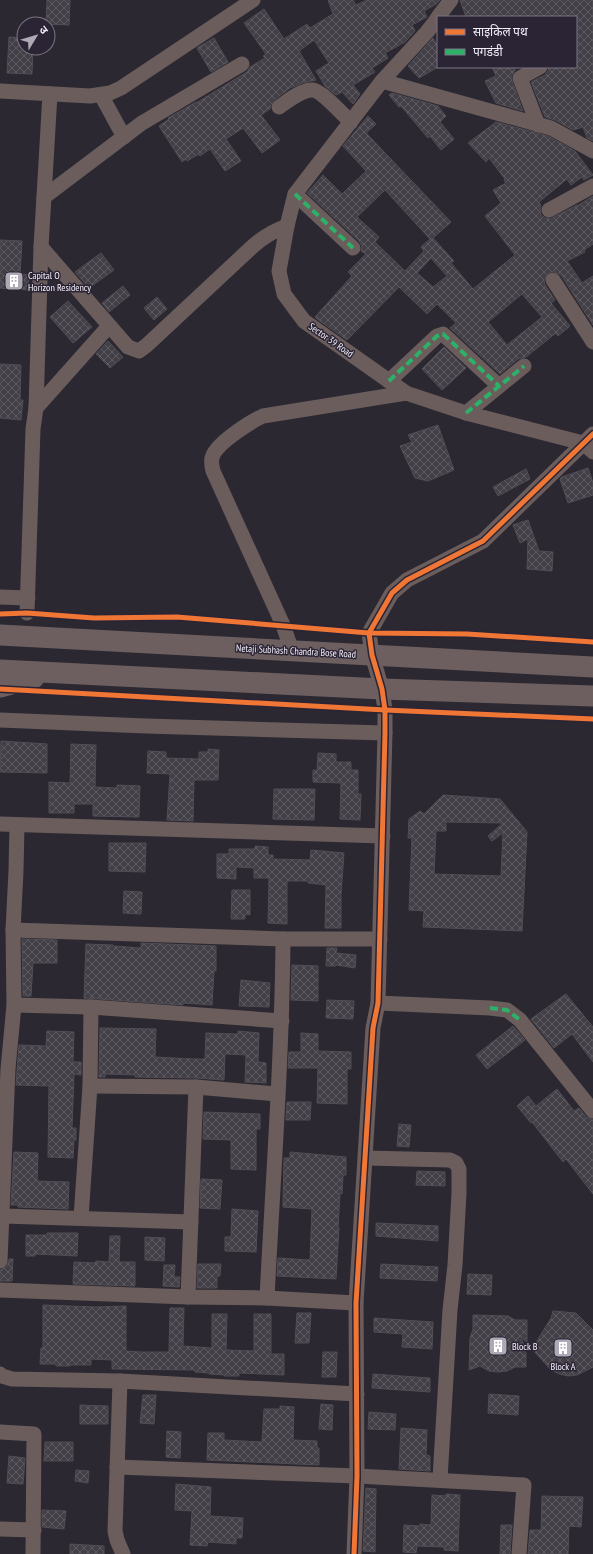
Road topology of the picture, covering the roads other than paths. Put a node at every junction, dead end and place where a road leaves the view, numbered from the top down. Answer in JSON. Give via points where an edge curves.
{"nodes":[{"id":1,"x":253,"y":0,"type":"edge"},
{"id":2,"x":451,"y":0,"type":"edge"},
{"id":3,"x":439,"y":16,"type":"edge"},
{"id":4,"x":437,"y":18,"type":"edge"},
{"id":5,"x":242,"y":64,"type":"dead end"},
{"id":6,"x":538,"y":68,"type":"edge"},
{"id":7,"x":382,"y":81,"type":"junction"},
{"id":8,"x":0,"y":91,"type":"edge"},
{"id":9,"x":50,"y":94,"type":"junction"},
{"id":10,"x":101,"y":95,"type":"junction"},
{"id":11,"x":279,"y":107,"type":"dead end"},
{"id":12,"x":351,"y":122,"type":"junction"},
{"id":13,"x":538,"y":125,"type":"junction"},
{"id":14,"x":124,"y":137,"type":"junction"},
{"id":15,"x":593,"y":152,"type":"edge"},
{"id":16,"x":593,"y":186,"type":"edge"},
{"id":17,"x":295,"y":194,"type":"junction"},
{"id":18,"x":44,"y":197,"type":"junction"},
{"id":19,"x":549,"y":210,"type":"dead end"},
{"id":20,"x":287,"y":226,"type":"junction"},
{"id":21,"x":41,"y":247,"type":"junction"},
{"id":22,"x":353,"y":248,"type":"dead end"},
{"id":23,"x":553,"y":280,"type":"dead end"},
{"id":24,"x":110,"y":326,"type":"junction"},
{"id":25,"x":593,"y":342,"type":"edge"},
{"id":26,"x":524,"y":366,"type":"dead end"},
{"id":27,"x":389,"y":381,"type":"junction"},
{"id":28,"x":499,"y":386,"type":"junction"},
{"id":29,"x":406,"y":393,"type":"junction"},
{"id":30,"x":36,"y":408,"type":"junction"},
{"id":31,"x":466,"y":413,"type":"junction"},
{"id":32,"x":590,"y":443,"type":"edge"},
{"id":33,"x":0,"y":597,"type":"edge"},
{"id":34,"x":0,"y":635,"type":"edge"},
{"id":35,"x":292,"y":651,"type":"junction"},
{"id":36,"x":372,"y":655,"type":"junction"},
{"id":37,"x":593,"y":667,"type":"edge"},
{"id":38,"x":0,"y":670,"type":"edge"},
{"id":39,"x":45,"y":672,"type":"junction"},
{"id":40,"x":0,"y":687,"type":"edge"},
{"id":41,"x":382,"y":690,"type":"junction"},
{"id":42,"x":593,"y":696,"type":"edge"},
{"id":43,"x":0,"y":720,"type":"edge"},
{"id":44,"x":386,"y":733,"type":"junction"},
{"id":45,"x":0,"y":824,"type":"edge"},
{"id":46,"x":16,"y":825,"type":"junction"},
{"id":47,"x":383,"y":836,"type":"junction"},
{"id":48,"x":13,"y":930,"type":"junction"},
{"id":49,"x":283,"y":939,"type":"junction"},
{"id":50,"x":380,"y":939,"type":"junction"},
{"id":51,"x":378,"y":1003,"type":"junction"},
{"id":52,"x":14,"y":1005,"type":"junction"},
{"id":53,"x":91,"y":1007,"type":"junction"},
{"id":54,"x":282,"y":1021,"type":"junction"},
{"id":55,"x":4,"y":1069,"type":"edge"},
{"id":56,"x":90,"y":1086,"type":"junction"},
{"id":57,"x":196,"y":1088,"type":"junction"},
{"id":58,"x":277,"y":1094,"type":"junction"},
{"id":59,"x":593,"y":1111,"type":"edge"},
{"id":60,"x":2,"y":1153,"type":"edge"},
{"id":61,"x":366,"y":1158,"type":"junction"},
{"id":62,"x":2,"y":1216,"type":"junction"},
{"id":63,"x":81,"y":1218,"type":"junction"},
{"id":64,"x":191,"y":1222,"type":"junction"},
{"id":65,"x":0,"y":1261,"type":"edge"},
{"id":66,"x":0,"y":1290,"type":"edge"},
{"id":67,"x":188,"y":1298,"type":"junction"},
{"id":68,"x":267,"y":1298,"type":"junction"},
{"id":69,"x":356,"y":1303,"type":"junction"},
{"id":70,"x":0,"y":1374,"type":"edge"},
{"id":71,"x":120,"y":1381,"type":"junction"},
{"id":72,"x":357,"y":1394,"type":"junction"},
{"id":73,"x":0,"y":1432,"type":"edge"},
{"id":74,"x":117,"y":1468,"type":"junction"},
{"id":75,"x":357,"y":1476,"type":"junction"},
{"id":76,"x":440,"y":1479,"type":"junction"},
{"id":77,"x":0,"y":1529,"type":"edge"},
{"id":78,"x":34,"y":1530,"type":"junction"},
{"id":79,"x":33,"y":1554,"type":"edge"},
{"id":80,"x":123,"y":1554,"type":"edge"},
{"id":81,"x":354,"y":1554,"type":"edge"},
{"id":82,"x":519,"y":1554,"type":"edge"}],
"edges":[{"from":1,"to":10,"type":"street","via":[[121,88]]},
{"from":2,"to":3,"type":"street","name":"Sector 39 Road"},
{"from":4,"to":7,"type":"street","name":"Sector 39 Road"},
{"from":5,"to":14,"type":"street","via":[[142,123]]},
{"from":6,"to":13,"type":"street","via":[[520,78]]},
{"from":7,"to":12,"type":"street","name":"Sector 39 Road"},
{"from":7,"to":13,"type":"street"},
{"from":8,"to":9,"type":"street"},
{"from":9,"to":10,"type":"street"},
{"from":9,"to":18,"type":"street"},
{"from":10,"to":14,"type":"street"},
{"from":11,"to":12,"type":"street","via":[[312,90]]},
{"from":12,"to":17,"type":"street","name":"Sector 39 Road"},
{"from":13,"to":15,"type":"street","via":[[551,128]]},
{"from":14,"to":18,"type":"street"},
{"from":16,"to":19,"type":"street"},
{"from":17,"to":20,"type":"street","name":"Sector 39 Road"},
{"from":17,"to":22,"type":"street"},
{"from":18,"to":21,"type":"street"},
{"from":20,"to":24,"type":"street","via":[[264,236],[139,351],[128,347]]},
{"from":20,"to":27,"type":"street","name":"Sector 39 Road","via":[[279,271],[284,294],[304,320]]},
{"from":21,"to":24,"type":"street"},
{"from":21,"to":30,"type":"street"},
{"from":23,"to":25,"type":"street"},
{"from":24,"to":30,"type":"street"},
{"from":26,"to":28,"type":"street"},
{"from":27,"to":28,"type":"street","via":[[436,336],[443,334]]},
{"from":27,"to":29,"type":"street","name":"Sector 39 Road"},
{"from":28,"to":31,"type":"street"},
{"from":29,"to":31,"type":"street","name":"Sector 39 Road"},
{"from":29,"to":35,"type":"street","via":[[263,416],[250,422],[216,449],[212,458],[213,471],[283,625]]},
{"from":30,"to":33,"type":"street","via":[[33,429],[28,605]]},
{"from":31,"to":32,"type":"street","name":"Sector 39 Road"},
{"from":32,"to":36,"type":"street","via":[[483,541],[396,588],[369,633]]},
{"from":34,"to":35,"type":"main road","name":"Netaji Subhash Chandra Bose Road"},
{"from":35,"to":36,"type":"main road","name":"Netaji Subhash Chandra Bose Road"},
{"from":36,"to":37,"type":"main road","name":"Netaji Subhash Chandra Bose Road"},
{"from":36,"to":41,"type":"street"},
{"from":38,"to":39,"type":"main road"},
{"from":39,"to":40,"type":"main road","via":[[29,680]]},
{"from":39,"to":41,"type":"main road"},
{"from":41,"to":42,"type":"main road"},
{"from":41,"to":44,"type":"street"},
{"from":43,"to":44,"type":"street"},
{"from":44,"to":47,"type":"street"},
{"from":45,"to":46,"type":"street"},
{"from":46,"to":47,"type":"street"},
{"from":46,"to":48,"type":"street"},
{"from":47,"to":50,"type":"street"},
{"from":48,"to":49,"type":"street"},
{"from":48,"to":52,"type":"street"},
{"from":49,"to":50,"type":"street"},
{"from":49,"to":54,"type":"street"},
{"from":50,"to":51,"type":"street"},
{"from":51,"to":59,"type":"street","via":[[507,1010],[520,1020]]},
{"from":51,"to":61,"type":"street","via":[[373,1028]]},
{"from":52,"to":53,"type":"street"},
{"from":52,"to":55,"type":"street"},
{"from":53,"to":54,"type":"street"},
{"from":53,"to":56,"type":"street"},
{"from":54,"to":58,"type":"street"},
{"from":55,"to":60,"type":"street"},
{"from":56,"to":57,"type":"street"},
{"from":56,"to":63,"type":"street"},
{"from":57,"to":58,"type":"street"},
{"from":57,"to":64,"type":"street"},
{"from":58,"to":68,"type":"street"},
{"from":60,"to":62,"type":"street"},
{"from":61,"to":69,"type":"street"},
{"from":61,"to":76,"type":"street","via":[[450,1160],[456,1163],[459,1169],[460,1193]]},
{"from":62,"to":63,"type":"street"},
{"from":62,"to":65,"type":"street"},
{"from":63,"to":64,"type":"street"},
{"from":64,"to":67,"type":"street"},
{"from":66,"to":67,"type":"street"},
{"from":67,"to":68,"type":"street"},
{"from":68,"to":69,"type":"street"},
{"from":69,"to":72,"type":"street"},
{"from":70,"to":71,"type":"street","via":[[12,1379]]},
{"from":71,"to":72,"type":"street"},
{"from":71,"to":74,"type":"street"},
{"from":72,"to":75,"type":"street"},
{"from":73,"to":78,"type":"street","via":[[34,1434]]},
{"from":74,"to":75,"type":"street"},
{"from":74,"to":80,"type":"street","via":[[115,1532]]},
{"from":75,"to":76,"type":"street"},
{"from":75,"to":81,"type":"street"},
{"from":76,"to":82,"type":"street","via":[[524,1485]]},
{"from":77,"to":78,"type":"street"},
{"from":78,"to":79,"type":"street"}]}
